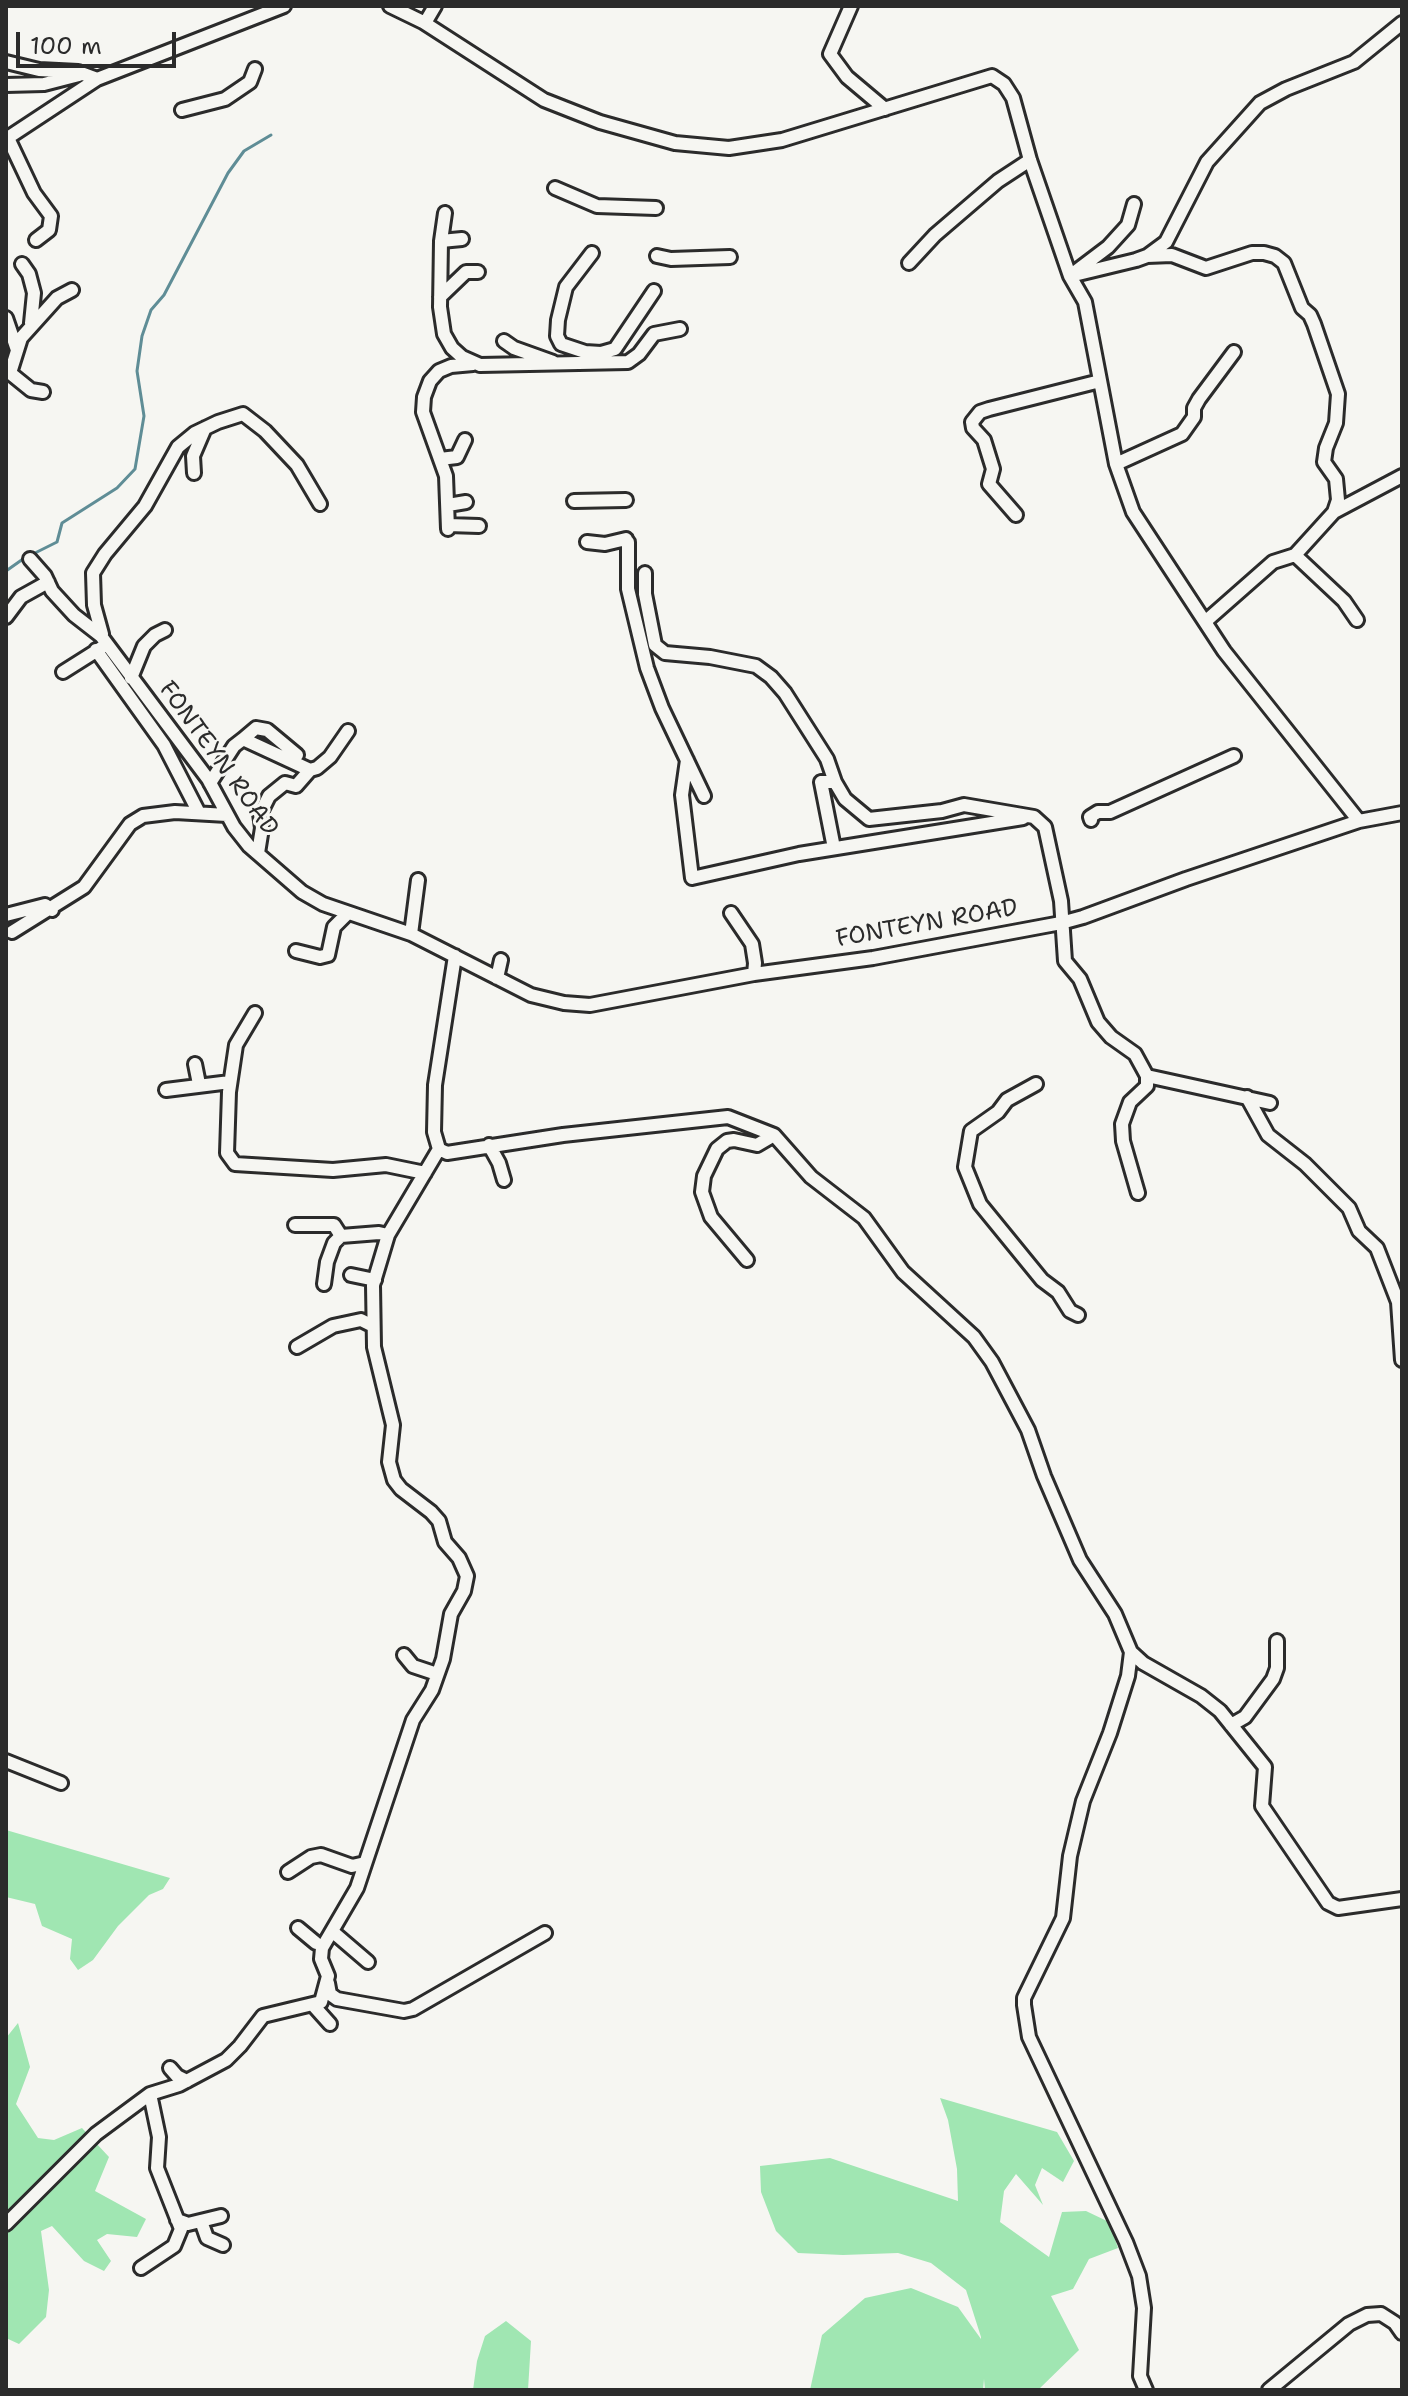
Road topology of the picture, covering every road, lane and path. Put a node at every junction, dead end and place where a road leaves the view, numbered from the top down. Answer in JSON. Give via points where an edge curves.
{"nodes":[{"id":1,"x":284,"y":6,"type":"edge"},
{"id":2,"x":435,"y":6,"type":"edge"},
{"id":3,"x":851,"y":6,"type":"edge"},
{"id":4,"x":397,"y":8,"type":"edge"},
{"id":5,"x":425,"y":23,"type":"junction"},
{"id":6,"x":1402,"y":23,"type":"edge"},
{"id":7,"x":6,"y":62,"type":"edge"},
{"id":8,"x":255,"y":69,"type":"dead end"},
{"id":9,"x":82,"y":74,"type":"junction"},
{"id":10,"x":97,"y":79,"type":"junction"},
{"id":11,"x":6,"y":85,"type":"edge"},
{"id":12,"x":885,"y":109,"type":"junction"},
{"id":13,"x":182,"y":110,"type":"dead end"},
{"id":14,"x":7,"y":139,"type":"edge"},
{"id":15,"x":1030,"y":160,"type":"junction"},
{"id":16,"x":555,"y":188,"type":"dead end"},
{"id":17,"x":1134,"y":204,"type":"dead end"},
{"id":18,"x":656,"y":208,"type":"dead end"},
{"id":19,"x":445,"y":213,"type":"dead end"},
{"id":20,"x":462,"y":239,"type":"dead end"},
{"id":21,"x":36,"y":240,"type":"dead end"},
{"id":22,"x":441,"y":241,"type":"junction"},
{"id":23,"x":592,"y":253,"type":"dead end"},
{"id":24,"x":657,"y":256,"type":"dead end"},
{"id":25,"x":1147,"y":256,"type":"junction"},
{"id":26,"x":730,"y":257,"type":"dead end"},
{"id":27,"x":909,"y":263,"type":"dead end"},
{"id":28,"x":22,"y":264,"type":"dead end"},
{"id":29,"x":478,"y":272,"type":"dead end"},
{"id":30,"x":1070,"y":276,"type":"junction"},
{"id":31,"x":72,"y":290,"type":"dead end"},
{"id":32,"x":654,"y":291,"type":"dead end"},
{"id":33,"x":440,"y":297,"type":"junction"},
{"id":34,"x":6,"y":318,"type":"edge"},
{"id":35,"x":30,"y":327,"type":"junction"},
{"id":36,"x":680,"y":329,"type":"dead end"},
{"id":37,"x":504,"y":341,"type":"dead end"},
{"id":38,"x":17,"y":350,"type":"junction"},
{"id":39,"x":1234,"y":352,"type":"dead end"},
{"id":40,"x":559,"y":364,"type":"junction"},
{"id":41,"x":480,"y":365,"type":"junction"},
{"id":42,"x":8,"y":373,"type":"edge"},
{"id":43,"x":1100,"y":381,"type":"junction"},
{"id":44,"x":43,"y":392,"type":"dead end"},
{"id":45,"x":205,"y":428,"type":"junction"},
{"id":46,"x":465,"y":440,"type":"dead end"},
{"id":47,"x":440,"y":459,"type":"junction"},
{"id":48,"x":1116,"y":464,"type":"junction"},
{"id":49,"x":194,"y":473,"type":"dead end"},
{"id":50,"x":1402,"y":476,"type":"edge"},
{"id":51,"x":626,"y":500,"type":"dead end"},
{"id":52,"x":574,"y":501,"type":"dead end"},
{"id":53,"x":466,"y":502,"type":"dead end"},
{"id":54,"x":320,"y":504,"type":"dead end"},
{"id":55,"x":448,"y":505,"type":"junction"},
{"id":56,"x":1334,"y":512,"type":"junction"},
{"id":57,"x":1016,"y":515,"type":"dead end"},
{"id":58,"x":479,"y":526,"type":"dead end"},
{"id":59,"x":587,"y":542,"type":"dead end"},
{"id":60,"x":1295,"y":555,"type":"junction"},
{"id":61,"x":30,"y":559,"type":"dead end"},
{"id":62,"x":645,"y":573,"type":"dead end"},
{"id":63,"x":48,"y":582,"type":"junction"},
{"id":64,"x":6,"y":617,"type":"edge"},
{"id":65,"x":1357,"y":620,"type":"dead end"},
{"id":66,"x":1206,"y":621,"type":"junction"},
{"id":67,"x":165,"y":630,"type":"dead end"},
{"id":68,"x":102,"y":643,"type":"junction"},
{"id":69,"x":63,"y":672,"type":"dead end"},
{"id":70,"x":131,"y":678,"type":"junction"},
{"id":71,"x":348,"y":731,"type":"dead end"},
{"id":72,"x":243,"y":739,"type":"junction"},
{"id":73,"x":297,"y":755,"type":"dead end"},
{"id":74,"x":1234,"y":756,"type":"dead end"},
{"id":75,"x":687,"y":760,"type":"junction"},
{"id":76,"x":310,"y":770,"type":"junction"},
{"id":77,"x":835,"y":782,"type":"junction"},
{"id":78,"x":210,"y":783,"type":"junction"},
{"id":79,"x":704,"y":796,"type":"dead end"},
{"id":80,"x":199,"y":813,"type":"junction"},
{"id":81,"x":1402,"y":813,"type":"edge"},
{"id":82,"x":227,"y":815,"type":"junction"},
{"id":83,"x":1034,"y":817,"type":"junction"},
{"id":84,"x":1091,"y":820,"type":"dead end"},
{"id":85,"x":1359,"y":821,"type":"junction"},
{"id":86,"x":834,"y":848,"type":"junction"},
{"id":87,"x":258,"y":853,"type":"junction"},
{"id":88,"x":418,"y":880,"type":"dead end"},
{"id":89,"x":52,"y":910,"type":"junction"},
{"id":90,"x":348,"y":913,"type":"junction"},
{"id":91,"x":731,"y":913,"type":"dead end"},
{"id":92,"x":6,"y":915,"type":"edge"},
{"id":93,"x":1061,"y":923,"type":"junction"},
{"id":94,"x":12,"y":932,"type":"dead end"},
{"id":95,"x":411,"y":934,"type":"junction"},
{"id":96,"x":296,"y":951,"type":"dead end"},
{"id":97,"x":455,"y":956,"type":"junction"},
{"id":98,"x":501,"y":960,"type":"dead end"},
{"id":99,"x":754,"y":974,"type":"junction"},
{"id":100,"x":497,"y":978,"type":"junction"},
{"id":101,"x":255,"y":1013,"type":"dead end"},
{"id":102,"x":195,"y":1064,"type":"dead end"},
{"id":103,"x":1147,"y":1076,"type":"junction"},
{"id":104,"x":230,"y":1082,"type":"junction"},
{"id":105,"x":199,"y":1084,"type":"junction"},
{"id":106,"x":1036,"y":1084,"type":"dead end"},
{"id":107,"x":166,"y":1090,"type":"dead end"},
{"id":108,"x":1247,"y":1097,"type":"junction"},
{"id":109,"x":1270,"y":1103,"type":"dead end"},
{"id":110,"x":774,"y":1135,"type":"junction"},
{"id":111,"x":489,"y":1145,"type":"junction"},
{"id":112,"x":439,"y":1149,"type":"junction"},
{"id":113,"x":425,"y":1173,"type":"junction"},
{"id":114,"x":504,"y":1180,"type":"dead end"},
{"id":115,"x":1138,"y":1193,"type":"dead end"},
{"id":116,"x":295,"y":1225,"type":"dead end"},
{"id":117,"x":388,"y":1235,"type":"junction"},
{"id":118,"x":341,"y":1236,"type":"junction"},
{"id":119,"x":747,"y":1260,"type":"dead end"},
{"id":120,"x":351,"y":1275,"type":"dead end"},
{"id":121,"x":375,"y":1280,"type":"junction"},
{"id":122,"x":324,"y":1284,"type":"dead end"},
{"id":123,"x":1078,"y":1315,"type":"dead end"},
{"id":124,"x":373,"y":1326,"type":"junction"},
{"id":125,"x":297,"y":1347,"type":"dead end"},
{"id":126,"x":1402,"y":1360,"type":"edge"},
{"id":127,"x":1277,"y":1641,"type":"dead end"},
{"id":128,"x":1131,"y":1652,"type":"junction"},
{"id":129,"x":404,"y":1655,"type":"dead end"},
{"id":130,"x":437,"y":1674,"type":"junction"},
{"id":131,"x":1231,"y":1725,"type":"junction"},
{"id":132,"x":6,"y":1761,"type":"edge"},
{"id":133,"x":61,"y":1783,"type":"dead end"},
{"id":134,"x":365,"y":1863,"type":"junction"},
{"id":135,"x":288,"y":1872,"type":"dead end"},
{"id":136,"x":1402,"y":1899,"type":"edge"},
{"id":137,"x":317,"y":1927,"type":"dead end"},
{"id":138,"x":298,"y":1928,"type":"dead end"},
{"id":139,"x":333,"y":1932,"type":"junction"},
{"id":140,"x":545,"y":1933,"type":"dead end"},
{"id":141,"x":319,"y":1945,"type":"junction"},
{"id":142,"x":368,"y":1962,"type":"dead end"},
{"id":143,"x":328,"y":1983,"type":"junction"},
{"id":144,"x":313,"y":2005,"type":"junction"},
{"id":145,"x":330,"y":2024,"type":"dead end"},
{"id":146,"x":170,"y":2068,"type":"dead end"},
{"id":147,"x":187,"y":2081,"type":"junction"},
{"id":148,"x":150,"y":2094,"type":"junction"},
{"id":149,"x":221,"y":2216,"type":"dead end"},
{"id":150,"x":177,"y":2220,"type":"junction"},
{"id":151,"x":201,"y":2221,"type":"junction"},
{"id":152,"x":6,"y":2224,"type":"edge"},
{"id":153,"x":223,"y":2245,"type":"dead end"},
{"id":154,"x":141,"y":2268,"type":"dead end"},
{"id":155,"x":1402,"y":2333,"type":"edge"},
{"id":156,"x":1146,"y":2390,"type":"edge"},
{"id":157,"x":1269,"y":2390,"type":"edge"}],
"edges":[{"from":1,"to":10,"type":"street"},
{"from":2,"to":5,"type":"street"},
{"from":3,"to":12,"type":"street","via":[[830,54],[847,77]]},
{"from":4,"to":5,"type":"street"},
{"from":5,"to":12,"type":"street","via":[[544,100],[675,143],[729,148],[782,140]]},
{"from":6,"to":25,"type":"street","via":[[1354,62],[1260,103],[1207,162],[1166,242]]},
{"from":7,"to":9,"type":"street"},
{"from":8,"to":13,"type":"street","via":[[250,82],[225,99]]},
{"from":9,"to":10,"type":"street"},
{"from":9,"to":11,"type":"street","via":[[55,82]]},
{"from":10,"to":14,"type":"street"},
{"from":12,"to":15,"type":"street","via":[[992,76],[1013,98]]},
{"from":14,"to":21,"type":"street","via":[[51,216],[49,230]]},
{"from":15,"to":27,"type":"street","via":[[998,181]]},
{"from":15,"to":30,"type":"street"},
{"from":16,"to":18,"type":"street","via":[[597,206]]},
{"from":17,"to":30,"type":"street","via":[[1128,225]]},
{"from":19,"to":22,"type":"street"},
{"from":20,"to":22,"type":"street"},
{"from":22,"to":33,"type":"street"},
{"from":23,"to":32,"type":"street","via":[[566,287],[557,336],[561,344],[585,352],[615,349]]},
{"from":24,"to":26,"type":"street"},
{"from":25,"to":30,"type":"street"},
{"from":25,"to":56,"type":"street","via":[[1172,255],[1206,268],[1252,253],[1284,263],[1314,324],[1338,394],[1324,462],[1339,489]]},
{"from":28,"to":35,"type":"street","via":[[34,293]]},
{"from":29,"to":33,"type":"street","via":[[466,272]]},
{"from":30,"to":43,"type":"street","via":[[1085,302]]},
{"from":31,"to":35,"type":"street"},
{"from":33,"to":41,"type":"street","via":[[444,334],[452,348]]},
{"from":34,"to":38,"type":"street"},
{"from":35,"to":38,"type":"street"},
{"from":36,"to":40,"type":"street","via":[[654,334],[628,362]]},
{"from":37,"to":40,"type":"street"},
{"from":38,"to":42,"type":"street"},
{"from":39,"to":48,"type":"street","via":[[1199,399],[1182,434]]},
{"from":40,"to":41,"type":"street"},
{"from":41,"to":47,"type":"street","via":[[439,371],[430,381],[423,412]]},
{"from":42,"to":44,"type":"street"},
{"from":43,"to":48,"type":"street"},
{"from":43,"to":57,"type":"street","via":[[989,409],[972,422],[993,469],[989,484]]},
{"from":45,"to":49,"type":"street","via":[[193,456]]},
{"from":45,"to":54,"type":"street","via":[[243,414],[297,465]]},
{"from":45,"to":68,"type":"street","via":[[178,447],[145,506],[93,573]]},
{"from":46,"to":47,"type":"street","via":[[457,457]]},
{"from":47,"to":55,"type":"street"},
{"from":48,"to":66,"type":"street","via":[[1133,512]]},
{"from":50,"to":56,"type":"street"},
{"from":51,"to":52,"type":"street"},
{"from":53,"to":55,"type":"street"},
{"from":55,"to":58,"type":"street","via":[[448,527]]},
{"from":56,"to":60,"type":"street"},
{"from":59,"to":75,"type":"street","via":[[627,541],[628,589],[639,638],[662,708]]},
{"from":60,"to":65,"type":"street"},
{"from":60,"to":66,"type":"street","via":[[1273,562]]},
{"from":61,"to":63,"type":"street","name":"FONTEYN ROAD"},
{"from":62,"to":77,"type":"street","via":[[655,645],[665,653],[756,666],[771,677],[827,759]]},
{"from":63,"to":64,"type":"street","via":[[21,597]]},
{"from":63,"to":68,"type":"street","name":"FONTEYN ROAD"},
{"from":66,"to":85,"type":"street"},
{"from":67,"to":70,"type":"street","via":[[144,646]]},
{"from":68,"to":69,"type":"street"},
{"from":68,"to":70,"type":"street","name":"FONTEYN ROAD"},
{"from":68,"to":80,"type":"street"},
{"from":70,"to":78,"type":"street","name":"FONTEYN ROAD"},
{"from":71,"to":76,"type":"street","via":[[330,757]]},
{"from":72,"to":73,"type":"street","via":[[256,728],[267,730]]},
{"from":72,"to":76,"type":"street"},
{"from":72,"to":78,"type":"street"},
{"from":74,"to":84,"type":"street","via":[[1110,812],[1098,812]]},
{"from":75,"to":79,"type":"street"},
{"from":75,"to":86,"type":"street","via":[[682,795],[692,878]]},
{"from":76,"to":87,"type":"street","via":[[296,786],[285,783],[269,796],[260,814]]},
{"from":77,"to":83,"type":"street","via":[[845,799],[869,819],[964,805]]},
{"from":77,"to":86,"type":"street","via":[[821,782]]},
{"from":78,"to":82,"type":"street","name":"FONTEYN ROAD"},
{"from":80,"to":82,"type":"street"},
{"from":80,"to":89,"type":"street","via":[[143,816],[130,824],[84,887]]},
{"from":81,"to":85,"type":"street","name":"FONTEYN ROAD"},
{"from":82,"to":87,"type":"street","name":"FONTEYN ROAD"},
{"from":83,"to":86,"type":"street"},
{"from":83,"to":93,"type":"street","via":[[1045,827]]},
{"from":85,"to":93,"type":"street","name":"FONTEYN ROAD"},
{"from":87,"to":90,"type":"street","name":"FONTEYN ROAD","via":[[302,892]]},
{"from":88,"to":95,"type":"street"},
{"from":89,"to":92,"type":"street","via":[[45,905]]},
{"from":89,"to":94,"type":"street"},
{"from":90,"to":95,"type":"street","name":"FONTEYN ROAD"},
{"from":90,"to":96,"type":"street","via":[[334,927],[328,955]]},
{"from":91,"to":99,"type":"street","via":[[752,944]]},
{"from":93,"to":99,"type":"street","name":"FONTEYN ROAD"},
{"from":93,"to":103,"type":"street","via":[[1065,961],[1080,979],[1098,1022],[1135,1054]]},
{"from":95,"to":97,"type":"street","name":"FONTEYN ROAD"},
{"from":97,"to":100,"type":"street","name":"FONTEYN ROAD"},
{"from":97,"to":112,"type":"street","via":[[435,1085]]},
{"from":98,"to":100,"type":"street"},
{"from":99,"to":100,"type":"street","name":"FONTEYN ROAD","via":[[590,1005],[531,995]]},
{"from":101,"to":104,"type":"street","via":[[236,1045]]},
{"from":102,"to":105,"type":"street"},
{"from":103,"to":108,"type":"street"},
{"from":103,"to":115,"type":"street","via":[[1147,1086],[1130,1102],[1122,1124]]},
{"from":104,"to":105,"type":"street"},
{"from":104,"to":113,"type":"street","via":[[227,1153],[235,1164],[333,1170],[386,1165]]},
{"from":105,"to":107,"type":"street"},
{"from":106,"to":123,"type":"street","via":[[1007,1100],[971,1131],[965,1167],[980,1204]]},
{"from":108,"to":109,"type":"street"},
{"from":108,"to":126,"type":"street","via":[[1268,1135],[1349,1208],[1359,1231],[1377,1248],[1398,1302]]},
{"from":110,"to":111,"type":"street","via":[[728,1117]]},
{"from":110,"to":119,"type":"street","via":[[757,1145],[727,1141],[704,1176],[702,1192],[711,1217]]},
{"from":110,"to":128,"type":"street","via":[[811,1177],[864,1218],[903,1272],[974,1337],[992,1362],[1028,1430],[1080,1560],[1115,1614]]},
{"from":111,"to":112,"type":"street","via":[[447,1153]]},
{"from":111,"to":114,"type":"street"},
{"from":112,"to":113,"type":"street"},
{"from":113,"to":117,"type":"street"},
{"from":116,"to":118,"type":"street","via":[[334,1225]]},
{"from":117,"to":118,"type":"street"},
{"from":117,"to":121,"type":"street"},
{"from":118,"to":122,"type":"street","via":[[327,1262]]},
{"from":120,"to":121,"type":"street"},
{"from":121,"to":124,"type":"street"},
{"from":124,"to":125,"type":"street","via":[[361,1320],[333,1326]]},
{"from":124,"to":130,"type":"street","via":[[393,1425],[389,1462],[394,1480],[439,1521],[445,1542],[467,1576],[451,1614]]},
{"from":127,"to":131,"type":"street","via":[[1273,1679],[1245,1717]]},
{"from":128,"to":131,"type":"street","via":[[1201,1696]]},
{"from":128,"to":156,"type":"street","via":[[1110,1733],[1083,1801],[1063,1918],[1024,1998],[1029,2037],[1139,2276],[1144,2308],[1140,2376]]},
{"from":129,"to":130,"type":"street","via":[[413,1666]]},
{"from":130,"to":134,"type":"street","via":[[413,1720]]},
{"from":131,"to":136,"type":"street","via":[[1265,1767],[1262,1806],[1321,1896],[1338,1908]]},
{"from":132,"to":133,"type":"street"},
{"from":134,"to":135,"type":"street","via":[[352,1866],[321,1855]]},
{"from":134,"to":139,"type":"street"},
{"from":137,"to":141,"type":"street"},
{"from":138,"to":141,"type":"street"},
{"from":139,"to":141,"type":"street"},
{"from":139,"to":142,"type":"street"},
{"from":140,"to":143,"type":"street","via":[[413,2009],[347,2002],[330,1994]]},
{"from":141,"to":143,"type":"street"},
{"from":143,"to":144,"type":"street","via":[[321,2002]]},
{"from":144,"to":145,"type":"street"},
{"from":144,"to":147,"type":"street","via":[[263,2016],[226,2060]]},
{"from":146,"to":147,"type":"street"},
{"from":147,"to":148,"type":"street"},
{"from":148,"to":150,"type":"street","via":[[159,2137],[157,2168]]},
{"from":148,"to":152,"type":"street","via":[[96,2134]]},
{"from":149,"to":151,"type":"street"},
{"from":150,"to":151,"type":"street"},
{"from":150,"to":154,"type":"street","via":[[181,2229],[174,2246]]},
{"from":151,"to":153,"type":"street","via":[[207,2238]]},
{"from":155,"to":157,"type":"street","via":[[1381,2314],[1367,2315]]}]}
